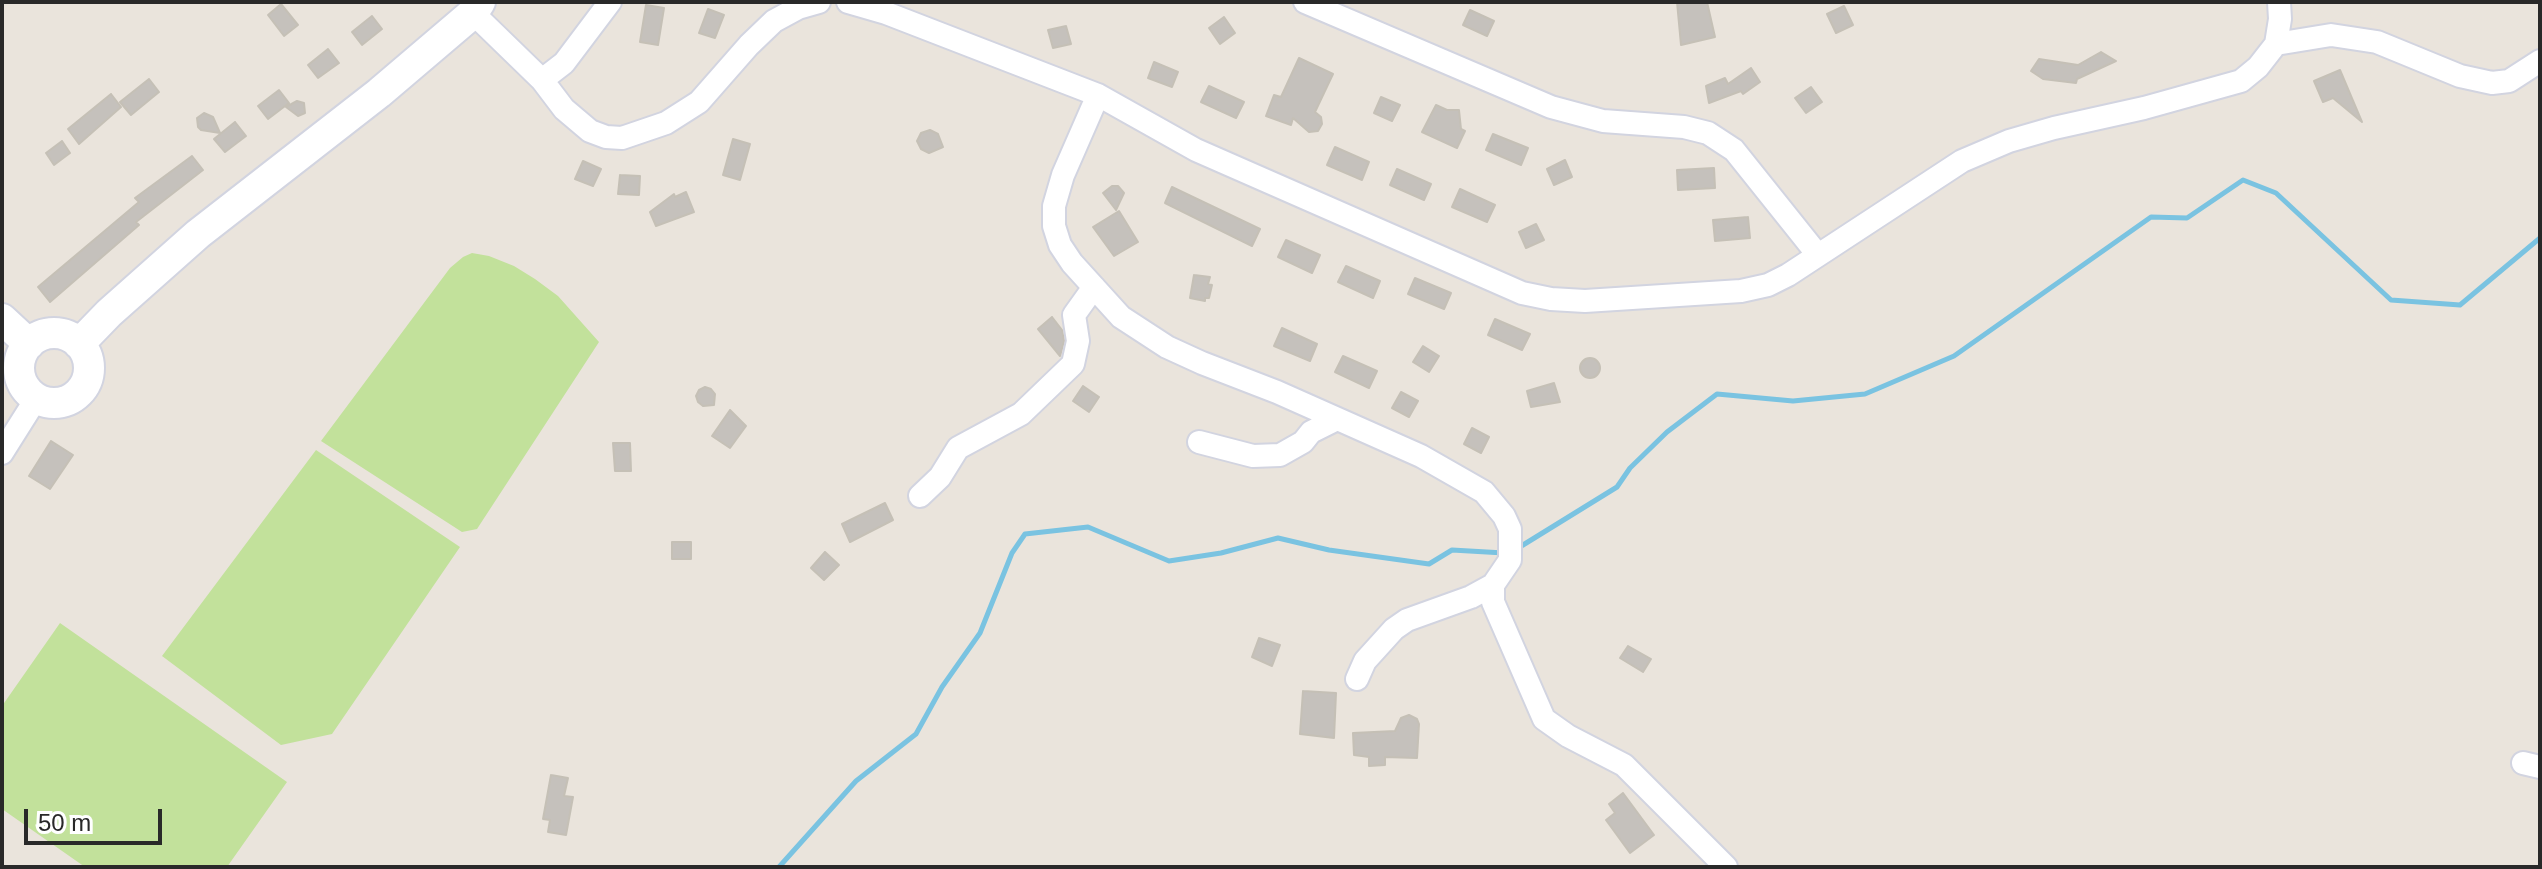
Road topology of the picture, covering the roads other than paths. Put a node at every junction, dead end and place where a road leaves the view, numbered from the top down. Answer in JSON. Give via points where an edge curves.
{"nodes":[{"id":1,"x":610,"y":2,"type":"edge"},
{"id":2,"x":819,"y":2,"type":"edge"},
{"id":3,"x":848,"y":2,"type":"edge"},
{"id":4,"x":1305,"y":2,"type":"edge"},
{"id":5,"x":2279,"y":2,"type":"edge"},
{"id":6,"x":476,"y":8,"type":"edge"},
{"id":7,"x":2276,"y":44,"type":"junction"},
{"id":8,"x":2540,"y":61,"type":"edge"},
{"id":9,"x":542,"y":80,"type":"junction"},
{"id":10,"x":1098,"y":95,"type":"junction"},
{"id":11,"x":1818,"y":255,"type":"junction"},
{"id":12,"x":1094,"y":287,"type":"junction"},
{"id":13,"x":2,"y":319,"type":"edge"},
{"id":14,"x":29,"y":344,"type":"junction"},
{"id":15,"x":79,"y":344,"type":"junction"},
{"id":16,"x":36,"y":399,"type":"junction"},
{"id":17,"x":1337,"y":419,"type":"junction"},
{"id":18,"x":1199,"y":442,"type":"dead end"},
{"id":19,"x":2,"y":453,"type":"edge"},
{"id":20,"x":920,"y":496,"type":"dead end"},
{"id":21,"x":1493,"y":585,"type":"junction"},
{"id":22,"x":1357,"y":679,"type":"dead end"},
{"id":23,"x":1726,"y":867,"type":"edge"}],
"edges":[{"from":1,"to":9,"type":"street","via":[[564,63]]},
{"from":2,"to":9,"type":"street","via":[[774,21],[699,102],[647,131],[622,138],[590,131]]},
{"from":3,"to":10,"type":"street"},
{"from":4,"to":11,"type":"street","via":[[1551,107],[1603,121],[1708,133],[1734,150]]},
{"from":5,"to":7,"type":"street"},
{"from":6,"to":9,"type":"street"},
{"from":6,"to":15,"type":"street","via":[[379,93],[198,234]]},
{"from":7,"to":8,"type":"street","via":[[2331,35],[2377,42],[2460,76],[2492,83],[2509,81]]},
{"from":7,"to":11,"type":"street","via":[[2241,81],[2054,128],[1962,161]]},
{"from":10,"to":11,"type":"street","via":[[1196,150],[1522,293],[1585,301],[1741,291],[1768,285]]},
{"from":10,"to":12,"type":"street","via":[[1054,206],[1060,245]]},
{"from":12,"to":17,"type":"street","via":[[1121,317],[1167,347]]},
{"from":12,"to":20,"type":"street","via":[[1074,315],[1078,341],[1073,364],[1021,414],[958,448]]},
{"from":13,"to":14,"type":"street"},
{"from":14,"to":15,"type":"street","via":[[49,334]]},
{"from":14,"to":16,"type":"street","via":[[19,367]]},
{"from":15,"to":16,"type":"street","via":[[89,372],[82,390],[56,403]]},
{"from":16,"to":19,"type":"street"},
{"from":17,"to":18,"type":"street","via":[[1280,455],[1253,456]]},
{"from":17,"to":21,"type":"street","via":[[1421,456],[1484,492],[1504,516],[1512,545],[1510,560]]},
{"from":21,"to":22,"type":"street","via":[[1407,620],[1365,661]]},
{"from":21,"to":23,"type":"street","via":[[1493,602],[1544,719],[1624,765]]}]}
